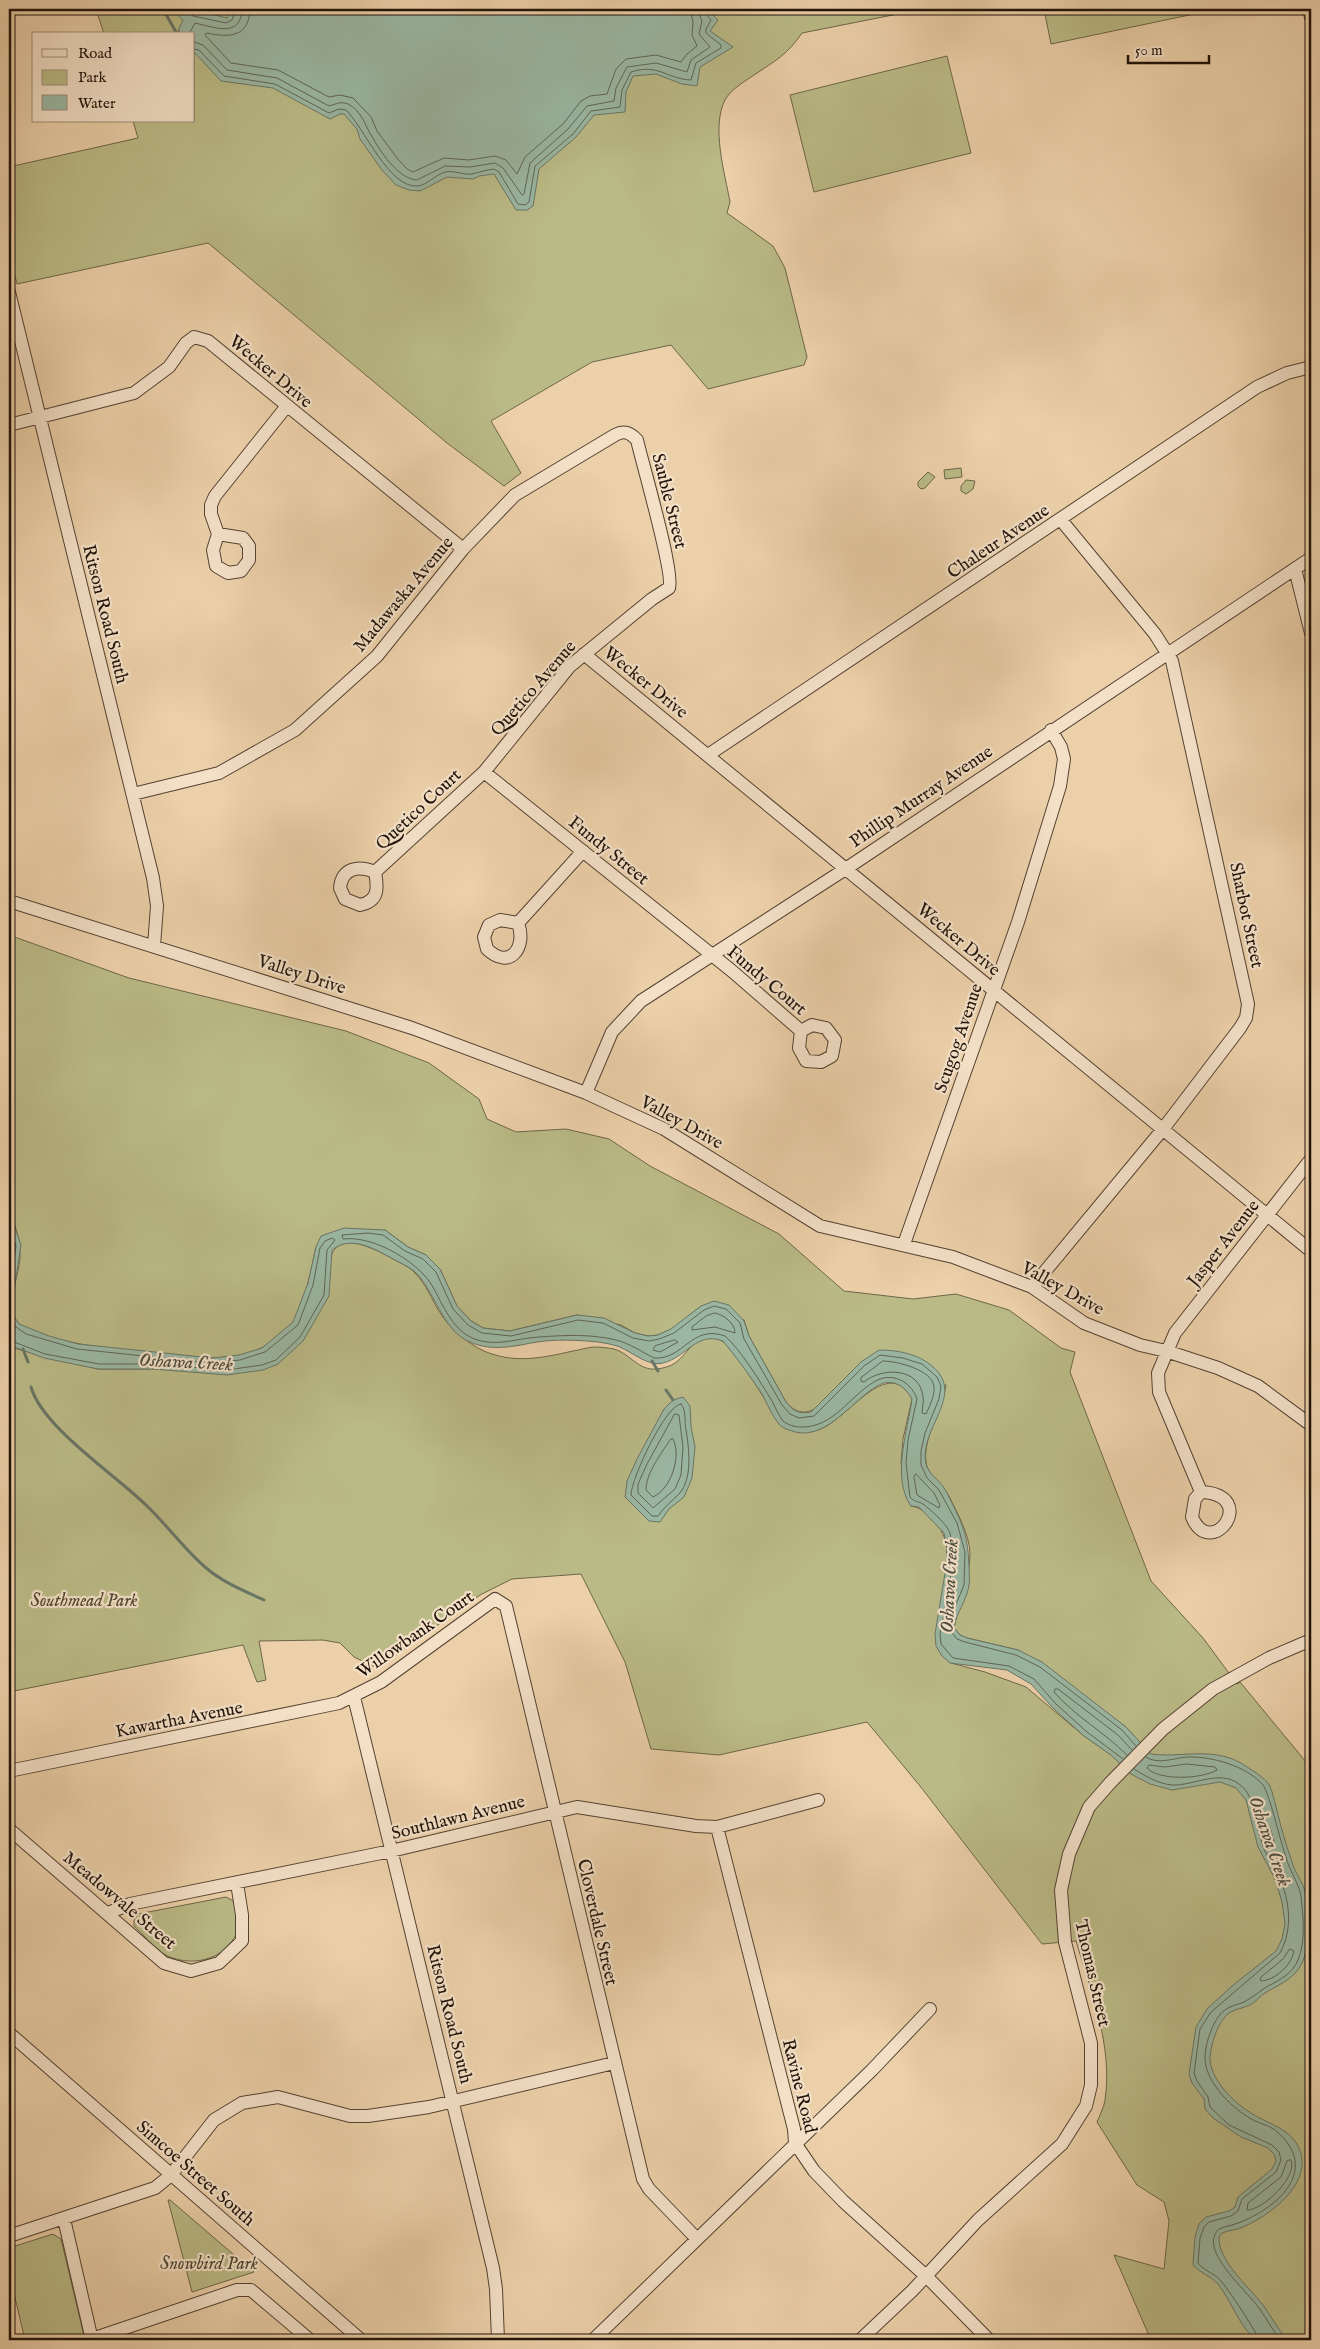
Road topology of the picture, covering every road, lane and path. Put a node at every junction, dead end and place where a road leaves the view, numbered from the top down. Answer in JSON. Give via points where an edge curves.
{"nodes":[{"id":1,"x":1309,"y":9,"type":"edge"},
{"id":2,"x":1311,"y":17,"type":"edge"},
{"id":3,"x":9,"y":292,"type":"edge"},
{"id":4,"x":1311,"y":367,"type":"edge"},
{"id":5,"x":286,"y":407,"type":"junction"},
{"id":6,"x":40,"y":417,"type":"junction"},
{"id":7,"x":9,"y":425,"type":"edge"},
{"id":8,"x":636,"y":440,"type":"joint"},
{"id":9,"x":1061,"y":520,"type":"junction"},
{"id":10,"x":218,"y":534,"type":"dead end"},
{"id":11,"x":462,"y":549,"type":"junction"},
{"id":12,"x":1311,"y":558,"type":"edge"},
{"id":13,"x":1295,"y":569,"type":"junction"},
{"id":14,"x":668,"y":570,"type":"joint"},
{"id":15,"x":1311,"y":633,"type":"edge"},
{"id":16,"x":1168,"y":652,"type":"junction"},
{"id":17,"x":584,"y":654,"type":"junction"},
{"id":18,"x":1050,"y":730,"type":"junction"},
{"id":19,"x":708,"y":755,"type":"junction"},
{"id":20,"x":484,"y":772,"type":"junction"},
{"id":21,"x":133,"y":794,"type":"junction"},
{"id":22,"x":583,"y":851,"type":"junction"},
{"id":23,"x":847,"y":868,"type":"junction"},
{"id":24,"x":375,"y":872,"type":"dead end"},
{"id":25,"x":9,"y":900,"type":"edge"},
{"id":26,"x":518,"y":922,"type":"dead end"},
{"id":27,"x":154,"y":946,"type":"junction"},
{"id":28,"x":711,"y":955,"type":"junction"},
{"id":29,"x":993,"y":990,"type":"junction"},
{"id":30,"x":801,"y":1031,"type":"dead end"},
{"id":31,"x":586,"y":1093,"type":"junction"},
{"id":32,"x":1162,"y":1130,"type":"junction"},
{"id":33,"x":1311,"y":1159,"type":"edge"},
{"id":34,"x":1267,"y":1214,"type":"junction"},
{"id":35,"x":904,"y":1244,"type":"junction"},
{"id":36,"x":1311,"y":1251,"type":"edge"},
{"id":37,"x":1032,"y":1287,"type":"junction"},
{"id":38,"x":1166,"y":1350,"type":"junction"},
{"id":39,"x":1311,"y":1425,"type":"edge"},
{"id":40,"x":1201,"y":1492,"type":"dead end"},
{"id":41,"x":495,"y":1599,"type":"joint"},
{"id":42,"x":1311,"y":1640,"type":"edge"},
{"id":43,"x":354,"y":1697,"type":"junction"},
{"id":44,"x":9,"y":1771,"type":"edge"},
{"id":45,"x":818,"y":1800,"type":"dead end"},
{"id":46,"x":554,"y":1812,"type":"junction"},
{"id":47,"x":717,"y":1827,"type":"junction"},
{"id":48,"x":9,"y":1828,"type":"edge"},
{"id":49,"x":391,"y":1851,"type":"junction"},
{"id":50,"x":237,"y":1883,"type":"junction"},
{"id":51,"x":108,"y":1913,"type":"junction"},
{"id":52,"x":930,"y":2009,"type":"dead end"},
{"id":53,"x":9,"y":2033,"type":"edge"},
{"id":54,"x":614,"y":2064,"type":"junction"},
{"id":55,"x":453,"y":2101,"type":"junction"},
{"id":56,"x":795,"y":2143,"type":"junction"},
{"id":57,"x":171,"y":2175,"type":"junction"},
{"id":58,"x":64,"y":2219,"type":"junction"},
{"id":59,"x":9,"y":2236,"type":"edge"},
{"id":60,"x":697,"y":2239,"type":"junction"},
{"id":61,"x":926,"y":2276,"type":"junction"},
{"id":62,"x":92,"y":2339,"type":"edge"},
{"id":63,"x":310,"y":2340,"type":"edge"},
{"id":64,"x":360,"y":2340,"type":"edge"},
{"id":65,"x":498,"y":2340,"type":"edge"},
{"id":66,"x":594,"y":2340,"type":"edge"},
{"id":67,"x":860,"y":2340,"type":"edge"},
{"id":68,"x":989,"y":2340,"type":"edge"}],
"edges":[{"from":1,"to":2,"type":"street"},
{"from":3,"to":6,"type":"street","name":"Ritson Road South"},
{"from":4,"to":9,"type":"street","name":"Chaleur Avenue","via":[[1286,373],[1257,387]]},
{"from":5,"to":6,"type":"street","name":"Wecker Drive","via":[[208,341],[194,337],[168,367],[134,393]]},
{"from":5,"to":10,"type":"street","via":[[215,496],[211,514]]},
{"from":5,"to":11,"type":"street","name":"Wecker Drive"},
{"from":6,"to":7,"type":"street"},
{"from":6,"to":21,"type":"street","name":"Ritson Road South"},
{"from":8,"to":11,"type":"street","name":"Madawaska Avenue","via":[[630,433],[619,433],[515,495]]},
{"from":8,"to":14,"type":"street","name":"Sauble Street"},
{"from":9,"to":16,"type":"street","name":"Sharbot Street"},
{"from":9,"to":19,"type":"street","name":"Chaleur Avenue"},
{"from":11,"to":21,"type":"street","name":"Madawaska Avenue","via":[[377,656],[295,730],[219,773]]},
{"from":12,"to":13,"type":"street","name":"Phillip Murray Avenue"},
{"from":13,"to":15,"type":"street"},
{"from":13,"to":16,"type":"street","name":"Phillip Murray Avenue"},
{"from":14,"to":17,"type":"street","name":"Quetico Avenue","via":[[671,584],[665,592]]},
{"from":16,"to":18,"type":"street","name":"Phillip Murray Avenue"},
{"from":16,"to":32,"type":"street","name":"Sharbot Street","via":[[1176,672],[1248,1004],[1246,1018],[1240,1028]]},
{"from":17,"to":19,"type":"street","name":"Wecker Drive"},
{"from":17,"to":20,"type":"street","name":"Quetico Avenue","via":[[570,666]]},
{"from":18,"to":23,"type":"street","name":"Phillip Murray Avenue"},
{"from":18,"to":29,"type":"street","name":"Scugog Avenue","via":[[1061,747],[1064,759],[1060,786],[1018,922]]},
{"from":19,"to":23,"type":"street","name":"Wecker Drive"},
{"from":20,"to":22,"type":"street","name":"Fundy Street"},
{"from":20,"to":24,"type":"street","name":"Quetico Court"},
{"from":21,"to":27,"type":"street","name":"Ritson Road South","via":[[155,891]]},
{"from":22,"to":26,"type":"street"},
{"from":22,"to":28,"type":"street","name":"Fundy Street"},
{"from":23,"to":28,"type":"street","name":"Phillip Murray Avenue"},
{"from":23,"to":29,"type":"street","name":"Wecker Drive"},
{"from":25,"to":27,"type":"street","name":"Valley Drive"},
{"from":27,"to":31,"type":"street","name":"Valley Drive","via":[[412,1028]]},
{"from":28,"to":30,"type":"street","name":"Fundy Court"},
{"from":28,"to":31,"type":"street","name":"Phillip Murray Avenue","via":[[641,1001],[612,1032]]},
{"from":29,"to":32,"type":"street","name":"Wecker Drive"},
{"from":29,"to":35,"type":"street","name":"Scugog Avenue"},
{"from":31,"to":35,"type":"street","name":"Valley Drive","via":[[664,1130],[820,1226]]},
{"from":32,"to":34,"type":"street","name":"Wecker Drive"},
{"from":32,"to":37,"type":"street","name":"Sharbot Street"},
{"from":33,"to":34,"type":"street","name":"Jasper Avenue"},
{"from":34,"to":36,"type":"street","name":"Wecker Drive"},
{"from":34,"to":38,"type":"street","name":"Jasper Avenue","via":[[1175,1333]]},
{"from":35,"to":37,"type":"street","name":"Valley Drive","via":[[952,1256]]},
{"from":37,"to":38,"type":"street","name":"Valley Drive","via":[[1084,1323],[1140,1345]]},
{"from":38,"to":39,"type":"street","name":"Valley Drive","via":[[1258,1386]]},
{"from":38,"to":40,"type":"street","name":"Jasper Avenue","via":[[1158,1373],[1160,1392]]},
{"from":41,"to":43,"type":"street","name":"Willowbank Court","via":[[396,1672]]},
{"from":41,"to":46,"type":"street","name":"Cloverdale Street","via":[[506,1606]]},
{"from":42,"to":61,"type":"street","name":"Thomas Street","via":[[1213,1688],[1164,1729],[1089,1807],[1069,1854],[1062,1890],[1065,1942],[1091,2044],[1091,2085],[1086,2106],[1062,2144],[978,2220]]},
{"from":43,"to":44,"type":"street","name":"Kawartha Avenue","via":[[302,1712]]},
{"from":43,"to":49,"type":"street","name":"Ritson Road South"},
{"from":45,"to":47,"type":"street","name":"Southlawn Avenue"},
{"from":46,"to":47,"type":"street","name":"Southlawn Avenue","via":[[577,1807]]},
{"from":46,"to":49,"type":"street","name":"Southlawn Avenue"},
{"from":46,"to":54,"type":"street","name":"Cloverdale Street"},
{"from":47,"to":56,"type":"street","name":"Ravine Road"},
{"from":48,"to":51,"type":"street","name":"Meadowvale Street"},
{"from":49,"to":50,"type":"street","name":"Southlawn Avenue"},
{"from":49,"to":55,"type":"street","name":"Ritson Road South"},
{"from":50,"to":51,"type":"street","name":"Southlawn Avenue","via":[[130,1904]]},
{"from":50,"to":51,"type":"street","name":"Meadowvale Street","via":[[242,1941],[219,1963],[191,1971],[164,1963]]},
{"from":52,"to":56,"type":"street"},
{"from":53,"to":57,"type":"street","name":"Simcoe Street South"},
{"from":54,"to":55,"type":"street"},
{"from":54,"to":60,"type":"street","name":"Cloverdale Street","via":[[643,2179],[648,2189]]},
{"from":55,"to":57,"type":"street","via":[[368,2116],[350,2116],[278,2097],[242,2103],[214,2120]]},
{"from":55,"to":65,"type":"street","name":"Ritson Road South","via":[[493,2268]]},
{"from":56,"to":60,"type":"street"},
{"from":56,"to":61,"type":"street","name":"Ravine Road","via":[[814,2171],[843,2201]]},
{"from":57,"to":58,"type":"street","via":[[155,2188]]},
{"from":57,"to":64,"type":"street","name":"Simcoe Street South"},
{"from":58,"to":59,"type":"street"},
{"from":58,"to":62,"type":"street"},
{"from":60,"to":66,"type":"street"},
{"from":61,"to":67,"type":"street","name":"Thomas Street"},
{"from":61,"to":68,"type":"street","name":"Ravine Road"},
{"from":62,"to":63,"type":"street","via":[[237,2290],[251,2290]]}]}
